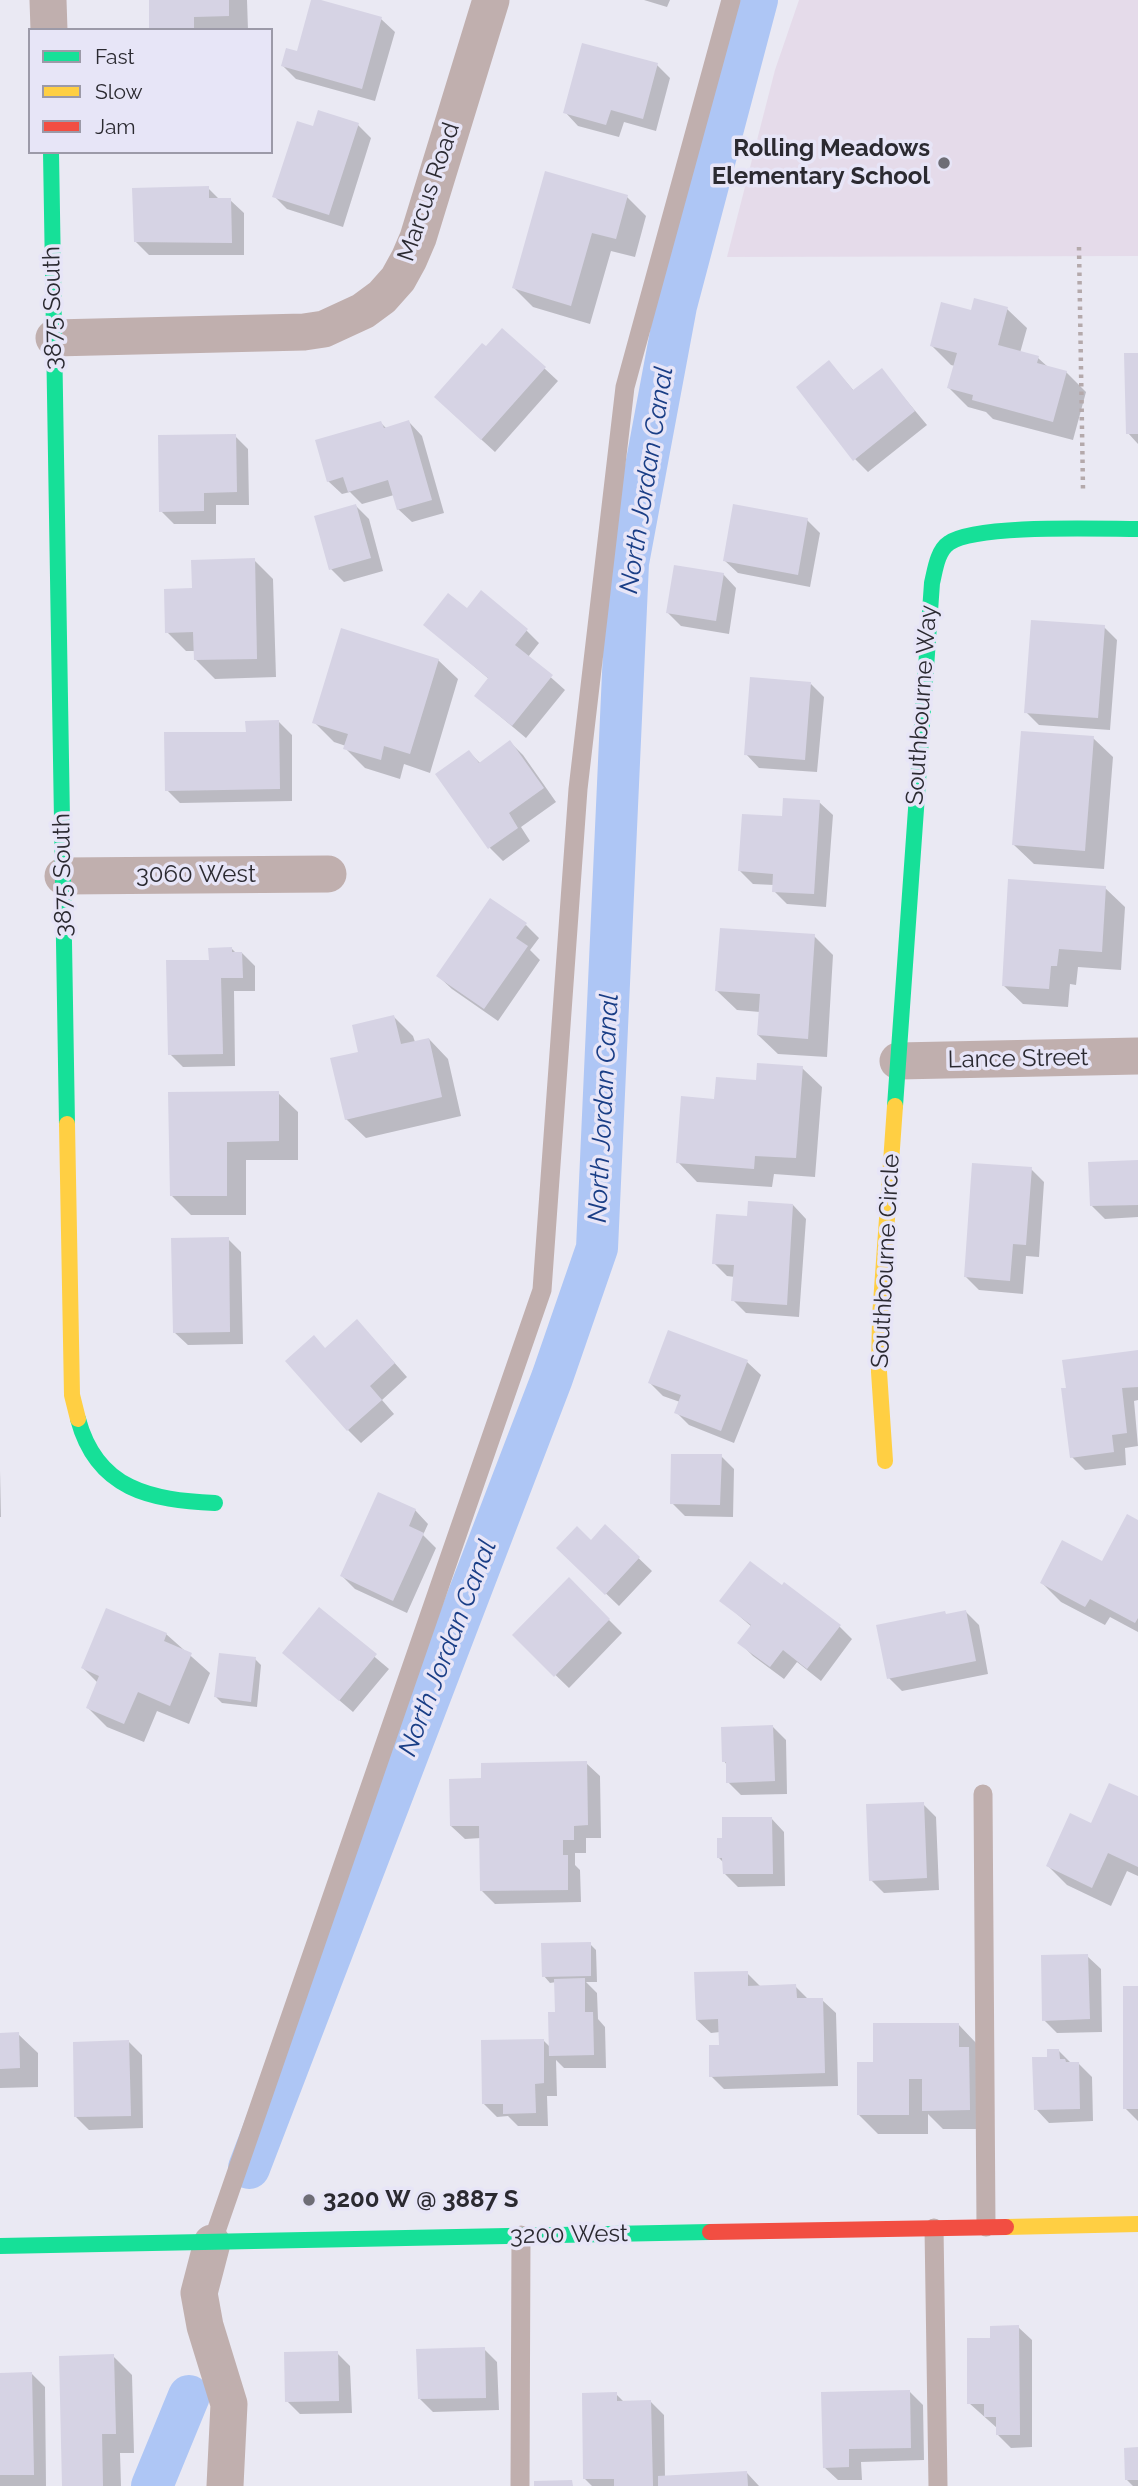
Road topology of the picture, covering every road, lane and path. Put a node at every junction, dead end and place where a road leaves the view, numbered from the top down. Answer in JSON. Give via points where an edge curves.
{"nodes":[{"id":1,"x":48,"y":0,"type":"edge"},
{"id":2,"x":491,"y":0,"type":"edge"},
{"id":3,"x":731,"y":0,"type":"edge"},
{"id":4,"x":48,"y":28,"type":"edge"},
{"id":5,"x":51,"y":154,"type":"edge"},
{"id":6,"x":1079,"y":247,"type":"dead end"},
{"id":7,"x":54,"y":338,"type":"junction"},
{"id":8,"x":1083,"y":490,"type":"dead end"},
{"id":9,"x":1138,"y":529,"type":"edge"},
{"id":10,"x":328,"y":874,"type":"dead end"},
{"id":11,"x":63,"y":876,"type":"junction"},
{"id":12,"x":1138,"y":1056,"type":"edge"},
{"id":13,"x":898,"y":1061,"type":"junction"},
{"id":14,"x":885,"y":1461,"type":"dead end"},
{"id":15,"x":215,"y":1503,"type":"dead end"},
{"id":16,"x":983,"y":1794,"type":"dead end"},
{"id":17,"x":1138,"y":2224,"type":"edge"},
{"id":18,"x":986,"y":2227,"type":"junction"},
{"id":19,"x":934,"y":2228,"type":"junction"},
{"id":20,"x":521,"y":2235,"type":"junction"},
{"id":21,"x":212,"y":2243,"type":"junction"},
{"id":22,"x":0,"y":2246,"type":"edge"},
{"id":23,"x":225,"y":2486,"type":"edge"},
{"id":24,"x":520,"y":2486,"type":"edge"},
{"id":25,"x":939,"y":2486,"type":"edge"}],
"edges":[{"from":1,"to":4,"type":"street"},
{"from":2,"to":7,"type":"street","name":"Marcus Road","via":[[418,238],[398,279],[382,297],[344,321],[304,332]]},
{"from":3,"to":21,"type":"lane","via":[[625,387],[578,789],[542,1290]]},
{"from":5,"to":7,"type":"street","name":"3875 South"},
{"from":6,"to":8,"type":"path"},
{"from":7,"to":11,"type":"street","name":"3875 South"},
{"from":9,"to":13,"type":"street","name":"Southbourne Way","via":[[984,534],[948,544],[938,561],[929,605]]},
{"from":10,"to":11,"type":"street","name":"3060 West"},
{"from":11,"to":15,"type":"street","name":"3875 South","via":[[72,1395],[78,1424],[106,1472],[128,1489],[154,1499]]},
{"from":12,"to":13,"type":"street","name":"Lance Street"},
{"from":13,"to":14,"type":"street","name":"Southbourne Circle","via":[[879,1329]]},
{"from":16,"to":18,"type":"lane"},
{"from":17,"to":18,"type":"street","name":"3200 West"},
{"from":18,"to":19,"type":"street","name":"3200 West"},
{"from":19,"to":20,"type":"street","name":"3200 West"},
{"from":19,"to":25,"type":"lane"},
{"from":20,"to":21,"type":"street","name":"3200 West"},
{"from":20,"to":24,"type":"lane"},
{"from":21,"to":22,"type":"street","name":"3200 West"},
{"from":21,"to":23,"type":"street","via":[[199,2293],[229,2404]]}]}
